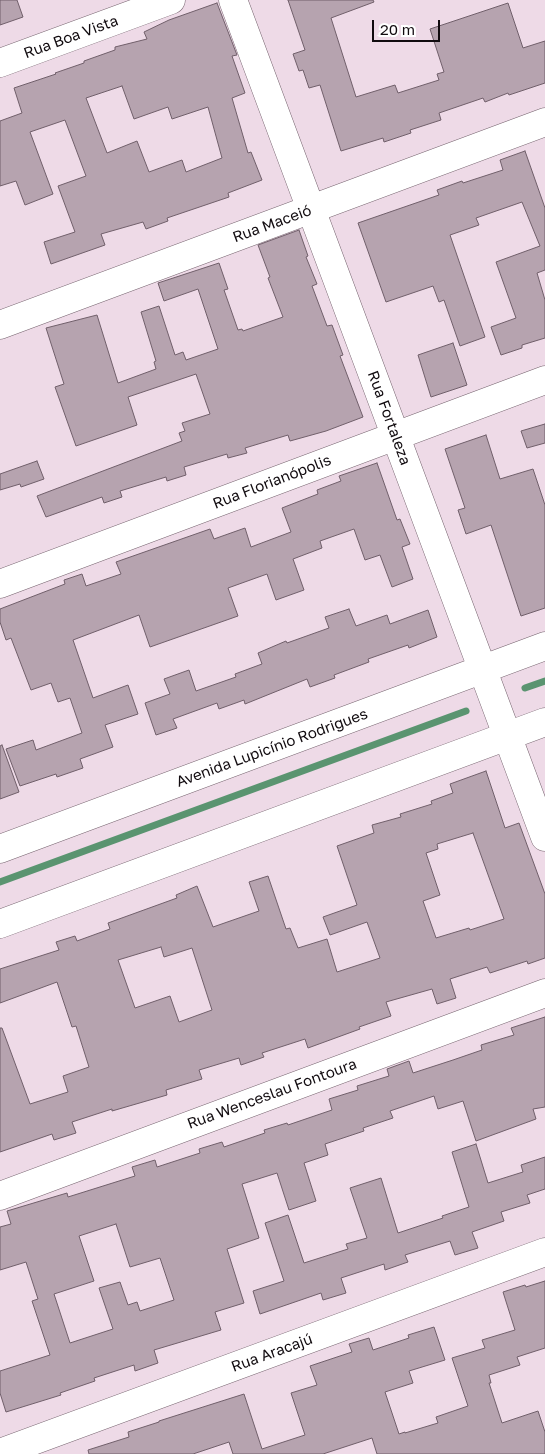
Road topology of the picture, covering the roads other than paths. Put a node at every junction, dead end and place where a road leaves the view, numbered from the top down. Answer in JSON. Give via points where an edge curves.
{"nodes":[{"id":1,"x":171,"y":0,"type":"edge"},
{"id":2,"x":233,"y":0,"type":"edge"},
{"id":3,"x":0,"y":63,"type":"edge"},
{"id":4,"x":545,"y":122,"type":"edge"},
{"id":5,"x":311,"y":209,"type":"junction"},
{"id":6,"x":0,"y":326,"type":"edge"},
{"id":7,"x":545,"y":380,"type":"edge"},
{"id":8,"x":396,"y":436,"type":"junction"},
{"id":9,"x":0,"y":584,"type":"edge"},
{"id":10,"x":545,"y":646,"type":"edge"},
{"id":11,"x":482,"y":670,"type":"junction"},
{"id":12,"x":545,"y":722,"type":"edge"},
{"id":13,"x":507,"y":736,"type":"junction"},
{"id":14,"x":545,"y":837,"type":"edge"},
{"id":15,"x":0,"y":849,"type":"edge"},
{"id":16,"x":0,"y":924,"type":"edge"},
{"id":17,"x":545,"y":993,"type":"edge"},
{"id":18,"x":0,"y":1196,"type":"edge"},
{"id":19,"x":545,"y":1252,"type":"edge"},
{"id":20,"x":0,"y":1453,"type":"edge"}],
"edges":[{"from":1,"to":3,"type":"street","name":"Rua Boa Vista"},
{"from":2,"to":5,"type":"street","name":"Rua Fortaleza"},
{"from":4,"to":5,"type":"street","name":"Rua Maceió"},
{"from":5,"to":6,"type":"street","name":"Rua Maceió"},
{"from":5,"to":8,"type":"street","name":"Rua Fortaleza"},
{"from":7,"to":8,"type":"street","name":"Rua Florianópolis"},
{"from":8,"to":9,"type":"street","name":"Rua Florianópolis"},
{"from":8,"to":11,"type":"street","name":"Rua Fortaleza"},
{"from":10,"to":11,"type":"street","name":"Avenida Lupicínio Rodrigues"},
{"from":11,"to":13,"type":"street","name":"Rua Fortaleza"},
{"from":11,"to":15,"type":"street","name":"Avenida Lupicínio Rodrigues"},
{"from":12,"to":13,"type":"street"},
{"from":13,"to":14,"type":"street","name":"Rua Fortaleza"},
{"from":13,"to":16,"type":"street"},
{"from":17,"to":18,"type":"street","name":"Rua Wenceslau Fontoura"},
{"from":19,"to":20,"type":"street","name":"Rua Aracajú"}]}
